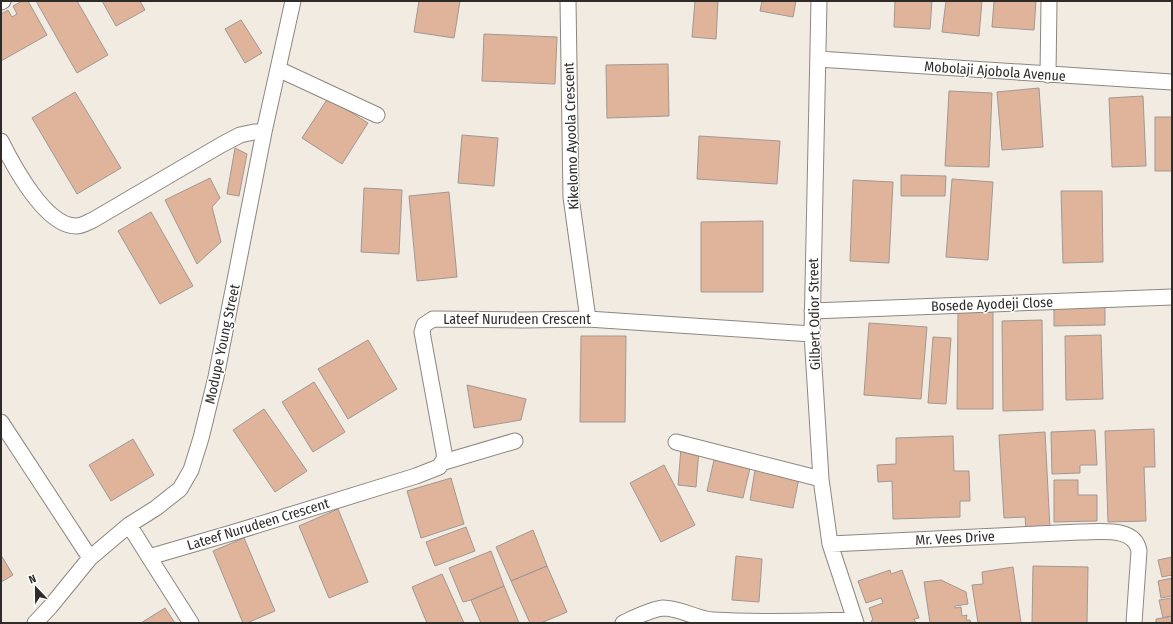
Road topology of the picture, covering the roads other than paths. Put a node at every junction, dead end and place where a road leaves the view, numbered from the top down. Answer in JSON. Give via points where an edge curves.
{"nodes":[{"id":1,"x":293,"y":1,"type":"edge"},
{"id":2,"x":568,"y":1,"type":"edge"},
{"id":3,"x":819,"y":1,"type":"edge"},
{"id":4,"x":1049,"y":1,"type":"edge"},
{"id":5,"x":818,"y":59,"type":"junction"},
{"id":6,"x":278,"y":69,"type":"junction"},
{"id":7,"x":1048,"y":75,"type":"junction"},
{"id":8,"x":1172,"y":82,"type":"edge"},
{"id":9,"x":377,"y":115,"type":"dead end"},
{"id":10,"x":264,"y":132,"type":"junction"},
{"id":11,"x":1,"y":141,"type":"edge"},
{"id":12,"x":1172,"y":297,"type":"edge"},
{"id":13,"x":812,"y":311,"type":"junction"},
{"id":14,"x":588,"y":319,"type":"junction"},
{"id":15,"x":812,"y":334,"type":"junction"},
{"id":16,"x":1,"y":422,"type":"edge"},
{"id":17,"x":515,"y":441,"type":"dead end"},
{"id":18,"x":676,"y":442,"type":"dead end"},
{"id":19,"x":444,"y":462,"type":"junction"},
{"id":20,"x":821,"y":480,"type":"junction"},
{"id":21,"x":129,"y":525,"type":"junction"},
{"id":22,"x":830,"y":544,"type":"junction"},
{"id":23,"x":149,"y":557,"type":"junction"},
{"id":24,"x":90,"y":558,"type":"junction"},
{"id":25,"x":855,"y":622,"type":"edge"},
{"id":26,"x":35,"y":623,"type":"edge"},
{"id":27,"x":191,"y":623,"type":"edge"},
{"id":28,"x":623,"y":623,"type":"edge"},
{"id":29,"x":1134,"y":623,"type":"edge"}],
"edges":[{"from":1,"to":6,"type":"street","name":"Modupe Young Street"},
{"from":2,"to":14,"type":"street","name":"Kikelomo Ayoola Crescent","via":[[571,196]]},
{"from":3,"to":5,"type":"street","name":"Gilbert Odior Street"},
{"from":4,"to":7,"type":"street"},
{"from":5,"to":7,"type":"street","name":"Mobolaji Ajobola Avenue"},
{"from":5,"to":13,"type":"street","name":"Gilbert Odior Street"},
{"from":6,"to":9,"type":"street"},
{"from":6,"to":10,"type":"street","name":"Modupe Young Street"},
{"from":7,"to":8,"type":"street","name":"Mobolaji Ajobola Avenue"},
{"from":10,"to":11,"type":"street","via":[[240,135],[93,220],[76,226],[55,219],[36,199],[13,165]]},
{"from":10,"to":21,"type":"street","name":"Modupe Young Street","via":[[216,378],[191,470],[180,489]]},
{"from":12,"to":13,"type":"street","name":"Bosede Ayodeji Close"},
{"from":13,"to":15,"type":"street","name":"Gilbert Odior Street"},
{"from":14,"to":15,"type":"street","name":"Lateef Nurudeen Crescent"},
{"from":14,"to":19,"type":"street","name":"Lateef Nurudeen Crescent","via":[[440,318],[426,323],[422,332]]},
{"from":15,"to":20,"type":"street","name":"Gilbert Odior Street"},
{"from":16,"to":24,"type":"street"},
{"from":17,"to":19,"type":"street"},
{"from":18,"to":20,"type":"street"},
{"from":19,"to":23,"type":"street","name":"Lateef Nurudeen Crescent","via":[[432,471]]},
{"from":20,"to":22,"type":"street","name":"Gilbert Odior Street"},
{"from":21,"to":23,"type":"street"},
{"from":21,"to":24,"type":"street","name":"Modupe Young Street"},
{"from":22,"to":25,"type":"street","name":"Gilbert Odior Street"},
{"from":22,"to":29,"type":"street","name":"Mr. Vees Drive","via":[[1080,532],[1126,534],[1135,540],[1139,551]]},
{"from":23,"to":27,"type":"street"},
{"from":24,"to":26,"type":"street","name":"Modupe Young Street"},
{"from":25,"to":28,"type":"street","via":[[712,620],[674,608],[661,608]]}]}
